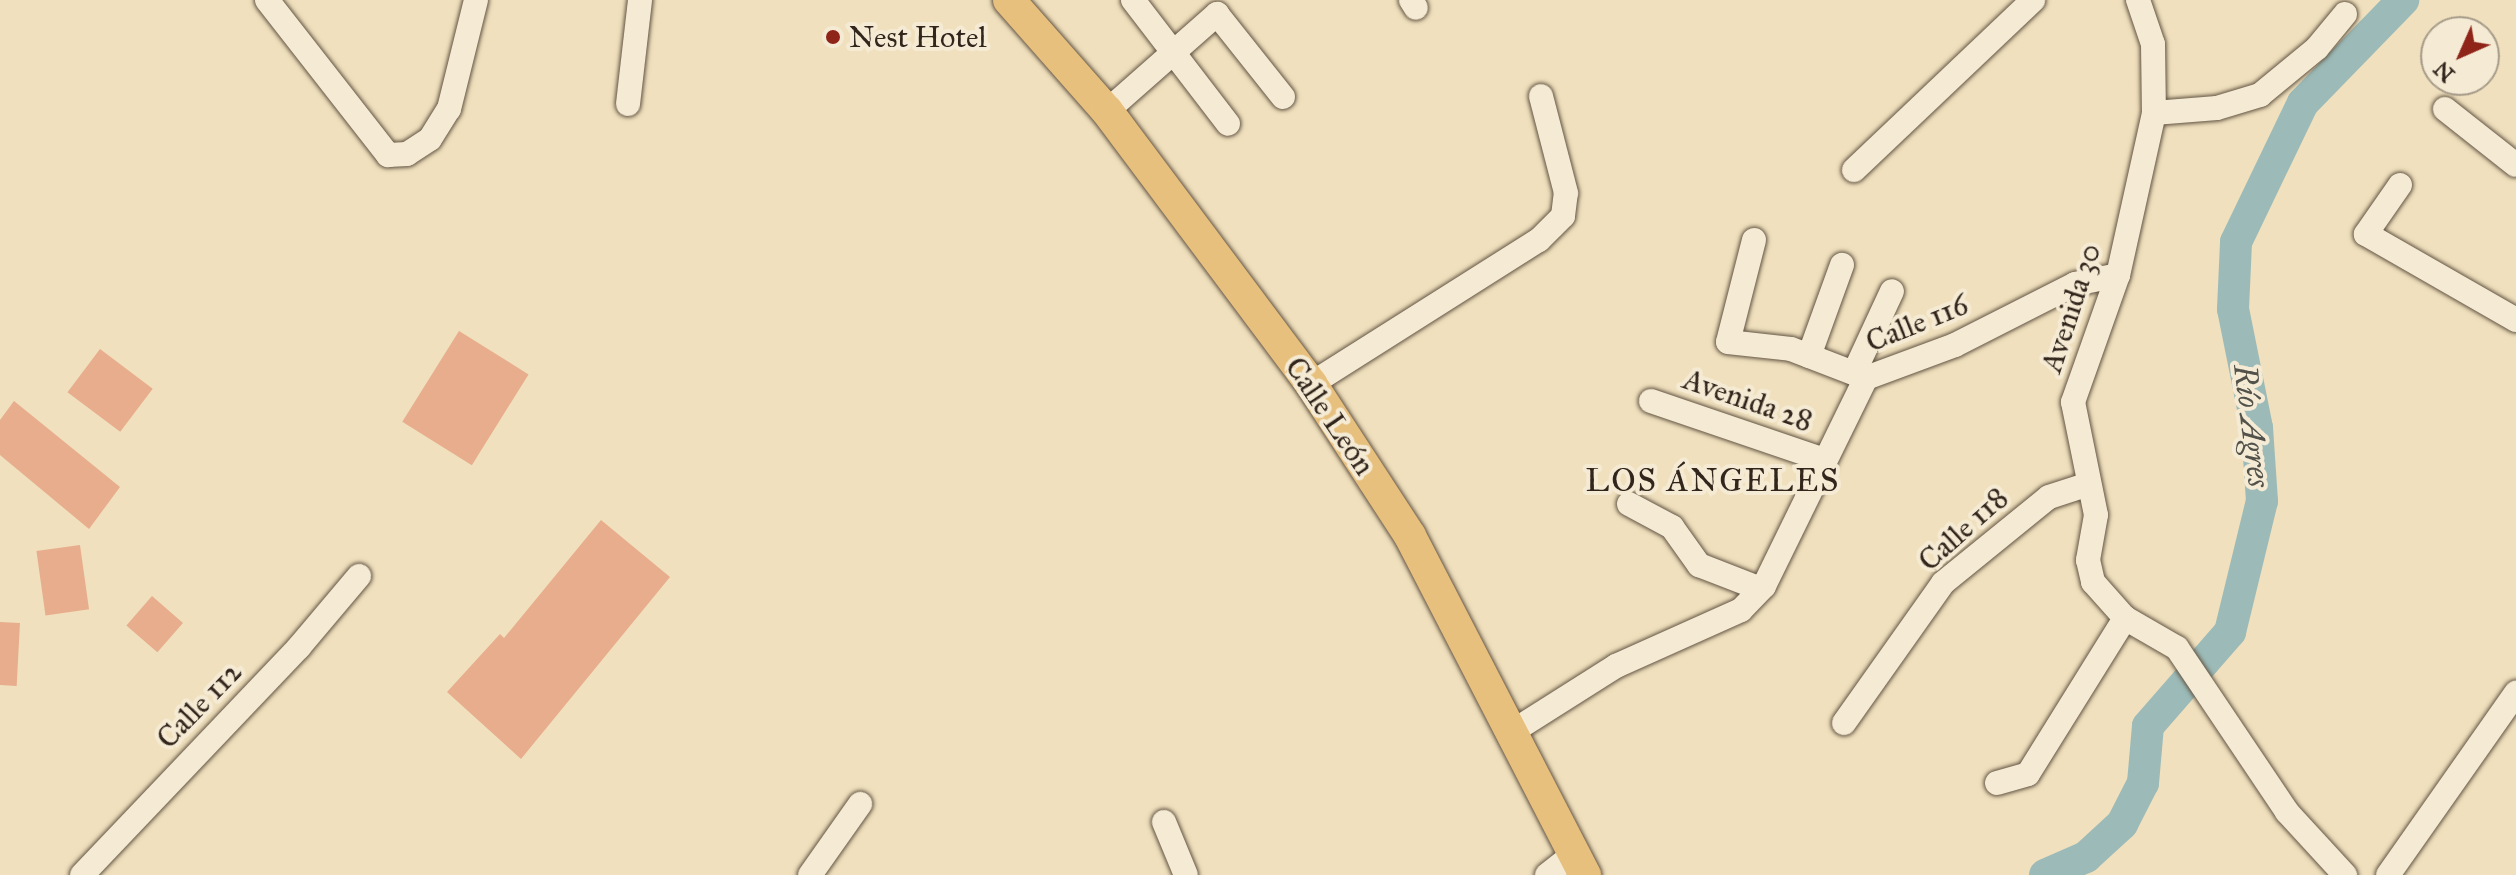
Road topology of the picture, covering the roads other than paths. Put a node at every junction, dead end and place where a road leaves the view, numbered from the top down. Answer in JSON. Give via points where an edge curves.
{"nodes":[{"id":1,"x":267,"y":0,"type":"edge"},
{"id":2,"x":476,"y":0,"type":"edge"},
{"id":3,"x":640,"y":0,"type":"edge"},
{"id":4,"x":1009,"y":0,"type":"edge"},
{"id":5,"x":1133,"y":0,"type":"edge"},
{"id":6,"x":2033,"y":0,"type":"edge"},
{"id":7,"x":2148,"y":2,"type":"edge"},
{"id":8,"x":1226,"y":7,"type":"edge"},
{"id":9,"x":2345,"y":14,"type":"dead end"},
{"id":10,"x":1174,"y":54,"type":"junction"},
{"id":11,"x":1541,"y":96,"type":"dead end"},
{"id":12,"x":1283,"y":97,"type":"dead end"},
{"id":13,"x":628,"y":104,"type":"dead end"},
{"id":14,"x":2445,"y":109,"type":"dead end"},
{"id":15,"x":1107,"y":111,"type":"junction"},
{"id":16,"x":2154,"y":113,"type":"junction"},
{"id":17,"x":1228,"y":124,"type":"dead end"},
{"id":18,"x":2516,"y":165,"type":"edge"},
{"id":19,"x":1854,"y":170,"type":"dead end"},
{"id":20,"x":2400,"y":185,"type":"dead end"},
{"id":21,"x":1754,"y":240,"type":"dead end"},
{"id":22,"x":1842,"y":265,"type":"dead end"},
{"id":23,"x":2118,"y":275,"type":"junction"},
{"id":24,"x":1892,"y":291,"type":"dead end"},
{"id":25,"x":2516,"y":320,"type":"edge"},
{"id":26,"x":1809,"y":356,"type":"junction"},
{"id":27,"x":1860,"y":376,"type":"junction"},
{"id":28,"x":1311,"y":384,"type":"junction"},
{"id":29,"x":1651,"y":401,"type":"dead end"},
{"id":30,"x":1824,"y":460,"type":"junction"},
{"id":31,"x":2087,"y":485,"type":"junction"},
{"id":32,"x":1629,"y":504,"type":"dead end"},
{"id":33,"x":359,"y":576,"type":"dead end"},
{"id":34,"x":1761,"y":589,"type":"junction"},
{"id":35,"x":2125,"y":618,"type":"junction"},
{"id":36,"x":2516,"y":693,"type":"edge"},
{"id":37,"x":1844,"y":723,"type":"dead end"},
{"id":38,"x":1515,"y":730,"type":"junction"},
{"id":39,"x":1997,"y":783,"type":"dead end"},
{"id":40,"x":860,"y":804,"type":"dead end"},
{"id":41,"x":1164,"y":822,"type":"dead end"},
{"id":42,"x":1568,"y":869,"type":"edge"},
{"id":43,"x":2394,"y":873,"type":"edge"},
{"id":44,"x":82,"y":875,"type":"edge"},
{"id":45,"x":810,"y":875,"type":"edge"},
{"id":46,"x":1186,"y":875,"type":"edge"},
{"id":47,"x":2345,"y":875,"type":"edge"}],
"edges":[{"from":1,"to":2,"type":"street","via":[[388,155],[407,154],[430,139],[449,109]]},
{"from":3,"to":13,"type":"street"},
{"from":4,"to":15,"type":"main road","name":"Calle León"},
{"from":5,"to":10,"type":"street"},
{"from":6,"to":19,"type":"street"},
{"from":7,"to":16,"type":"street","name":"Avenida 30"},
{"from":8,"to":10,"type":"street"},
{"from":8,"to":12,"type":"street"},
{"from":9,"to":16,"type":"street","via":[[2317,48],[2260,95],[2217,108]]},
{"from":10,"to":15,"type":"street"},
{"from":10,"to":17,"type":"street"},
{"from":11,"to":28,"type":"street","via":[[1566,193],[1563,216],[1539,240]]},
{"from":14,"to":18,"type":"street"},
{"from":15,"to":28,"type":"main road","name":"Calle León"},
{"from":16,"to":23,"type":"street","name":"Avenida 30"},
{"from":20,"to":25,"type":"street","via":[[2366,234]]},
{"from":21,"to":26,"type":"street","via":[[1728,342]]},
{"from":22,"to":26,"type":"street"},
{"from":23,"to":27,"type":"street","name":"Calle 116","via":[[2075,284],[1955,345]]},
{"from":23,"to":31,"type":"street","name":"Avenida 30","via":[[2073,402]]},
{"from":24,"to":27,"type":"street"},
{"from":26,"to":27,"type":"street"},
{"from":27,"to":30,"type":"street","name":"Calle 116"},
{"from":28,"to":38,"type":"main road","name":"Calle León","via":[[1410,536]]},
{"from":29,"to":30,"type":"street","name":"Avenida 28"},
{"from":30,"to":34,"type":"street","name":"Calle 116"},
{"from":31,"to":35,"type":"street","name":"Avenida 30","via":[[2096,515],[2088,560],[2093,582]]},
{"from":31,"to":37,"type":"street","name":"Calle 118","via":[[2049,497],[1943,583]]},
{"from":32,"to":34,"type":"street","via":[[1672,527],[1699,565]]},
{"from":33,"to":44,"type":"street","name":"Calle 112","via":[[299,647]]},
{"from":34,"to":38,"type":"street","name":"Calle 116","via":[[1741,610],[1616,666]]},
{"from":35,"to":39,"type":"street","via":[[2028,774]]},
{"from":35,"to":47,"type":"street","name":"Avenida 30","via":[[2177,648],[2287,812]]},
{"from":36,"to":43,"type":"street"},
{"from":38,"to":42,"type":"main road","name":"Calle León"},
{"from":40,"to":45,"type":"street"},
{"from":41,"to":46,"type":"street"}]}
